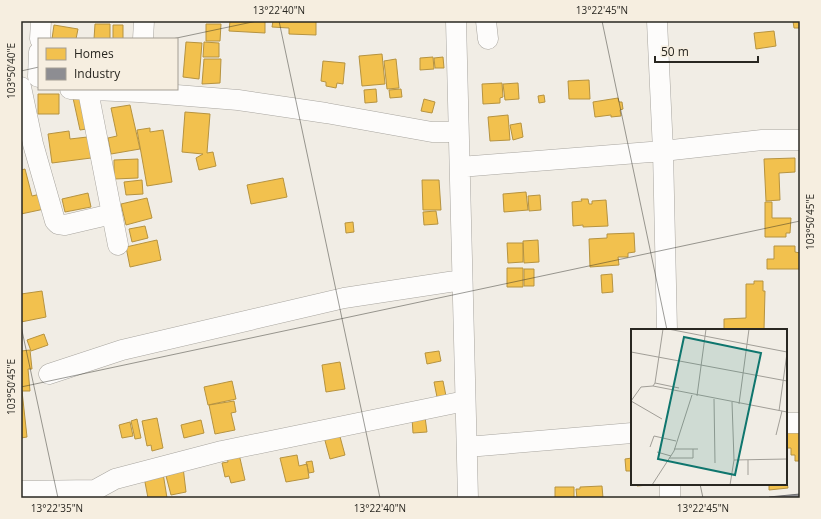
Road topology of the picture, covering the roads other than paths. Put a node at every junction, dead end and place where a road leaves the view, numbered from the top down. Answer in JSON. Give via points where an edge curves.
{"nodes":[{"id":1,"x":41,"y":21,"type":"edge"},
{"id":2,"x":144,"y":21,"type":"edge"},
{"id":3,"x":456,"y":21,"type":"edge"},
{"id":4,"x":657,"y":21,"type":"edge"},
{"id":5,"x":40,"y":38,"type":"edge"},
{"id":6,"x":143,"y":38,"type":"edge"},
{"id":7,"x":38,"y":56,"type":"edge"},
{"id":8,"x":33,"y":75,"type":"edge"},
{"id":9,"x":21,"y":87,"type":"edge"},
{"id":10,"x":79,"y":90,"type":"edge"},
{"id":11,"x":139,"y":91,"type":"edge"},
{"id":12,"x":458,"y":132,"type":"junction"},
{"id":13,"x":800,"y":140,"type":"edge"},
{"id":14,"x":663,"y":151,"type":"junction"},
{"id":15,"x":460,"y":167,"type":"junction"},
{"id":16,"x":112,"y":214,"type":"junction"},
{"id":17,"x":118,"y":245,"type":"dead end"},
{"id":18,"x":462,"y":280,"type":"junction"},
{"id":19,"x":667,"y":329,"type":"edge"},
{"id":20,"x":49,"y":374,"type":"dead end"},
{"id":21,"x":465,"y":401,"type":"junction"},
{"id":22,"x":787,"y":423,"type":"edge"},
{"id":23,"x":800,"y":423,"type":"edge"},
{"id":24,"x":631,"y":433,"type":"edge"},
{"id":25,"x":466,"y":447,"type":"junction"},
{"id":26,"x":670,"y":485,"type":"edge"},
{"id":27,"x":21,"y":491,"type":"edge"},
{"id":28,"x":96,"y":494,"type":"edge"},
{"id":29,"x":468,"y":498,"type":"edge"},
{"id":30,"x":670,"y":498,"type":"edge"}],
"edges":[{"from":1,"to":5,"type":"street"},
{"from":2,"to":6,"type":"street"},
{"from":3,"to":12,"type":"street"},
{"from":4,"to":14,"type":"street"},
{"from":7,"to":8,"type":"street"},
{"from":9,"to":16,"type":"street","via":[[33,144],[58,224]]},
{"from":10,"to":11,"type":"street"},
{"from":10,"to":16,"type":"street"},
{"from":11,"to":12,"type":"street","via":[[238,100],[432,132]]},
{"from":12,"to":15,"type":"street"},
{"from":13,"to":14,"type":"street","via":[[762,140]]},
{"from":14,"to":15,"type":"street"},
{"from":14,"to":19,"type":"street"},
{"from":15,"to":18,"type":"street"},
{"from":16,"to":17,"type":"street"},
{"from":18,"to":20,"type":"street","via":[[344,298],[122,350]]},
{"from":18,"to":21,"type":"street"},
{"from":21,"to":25,"type":"street"},
{"from":21,"to":28,"type":"street","via":[[222,451],[115,479]]},
{"from":22,"to":23,"type":"street"},
{"from":24,"to":25,"type":"street"},
{"from":25,"to":29,"type":"street"},
{"from":26,"to":30,"type":"street"},
{"from":27,"to":28,"type":"street"}]}
